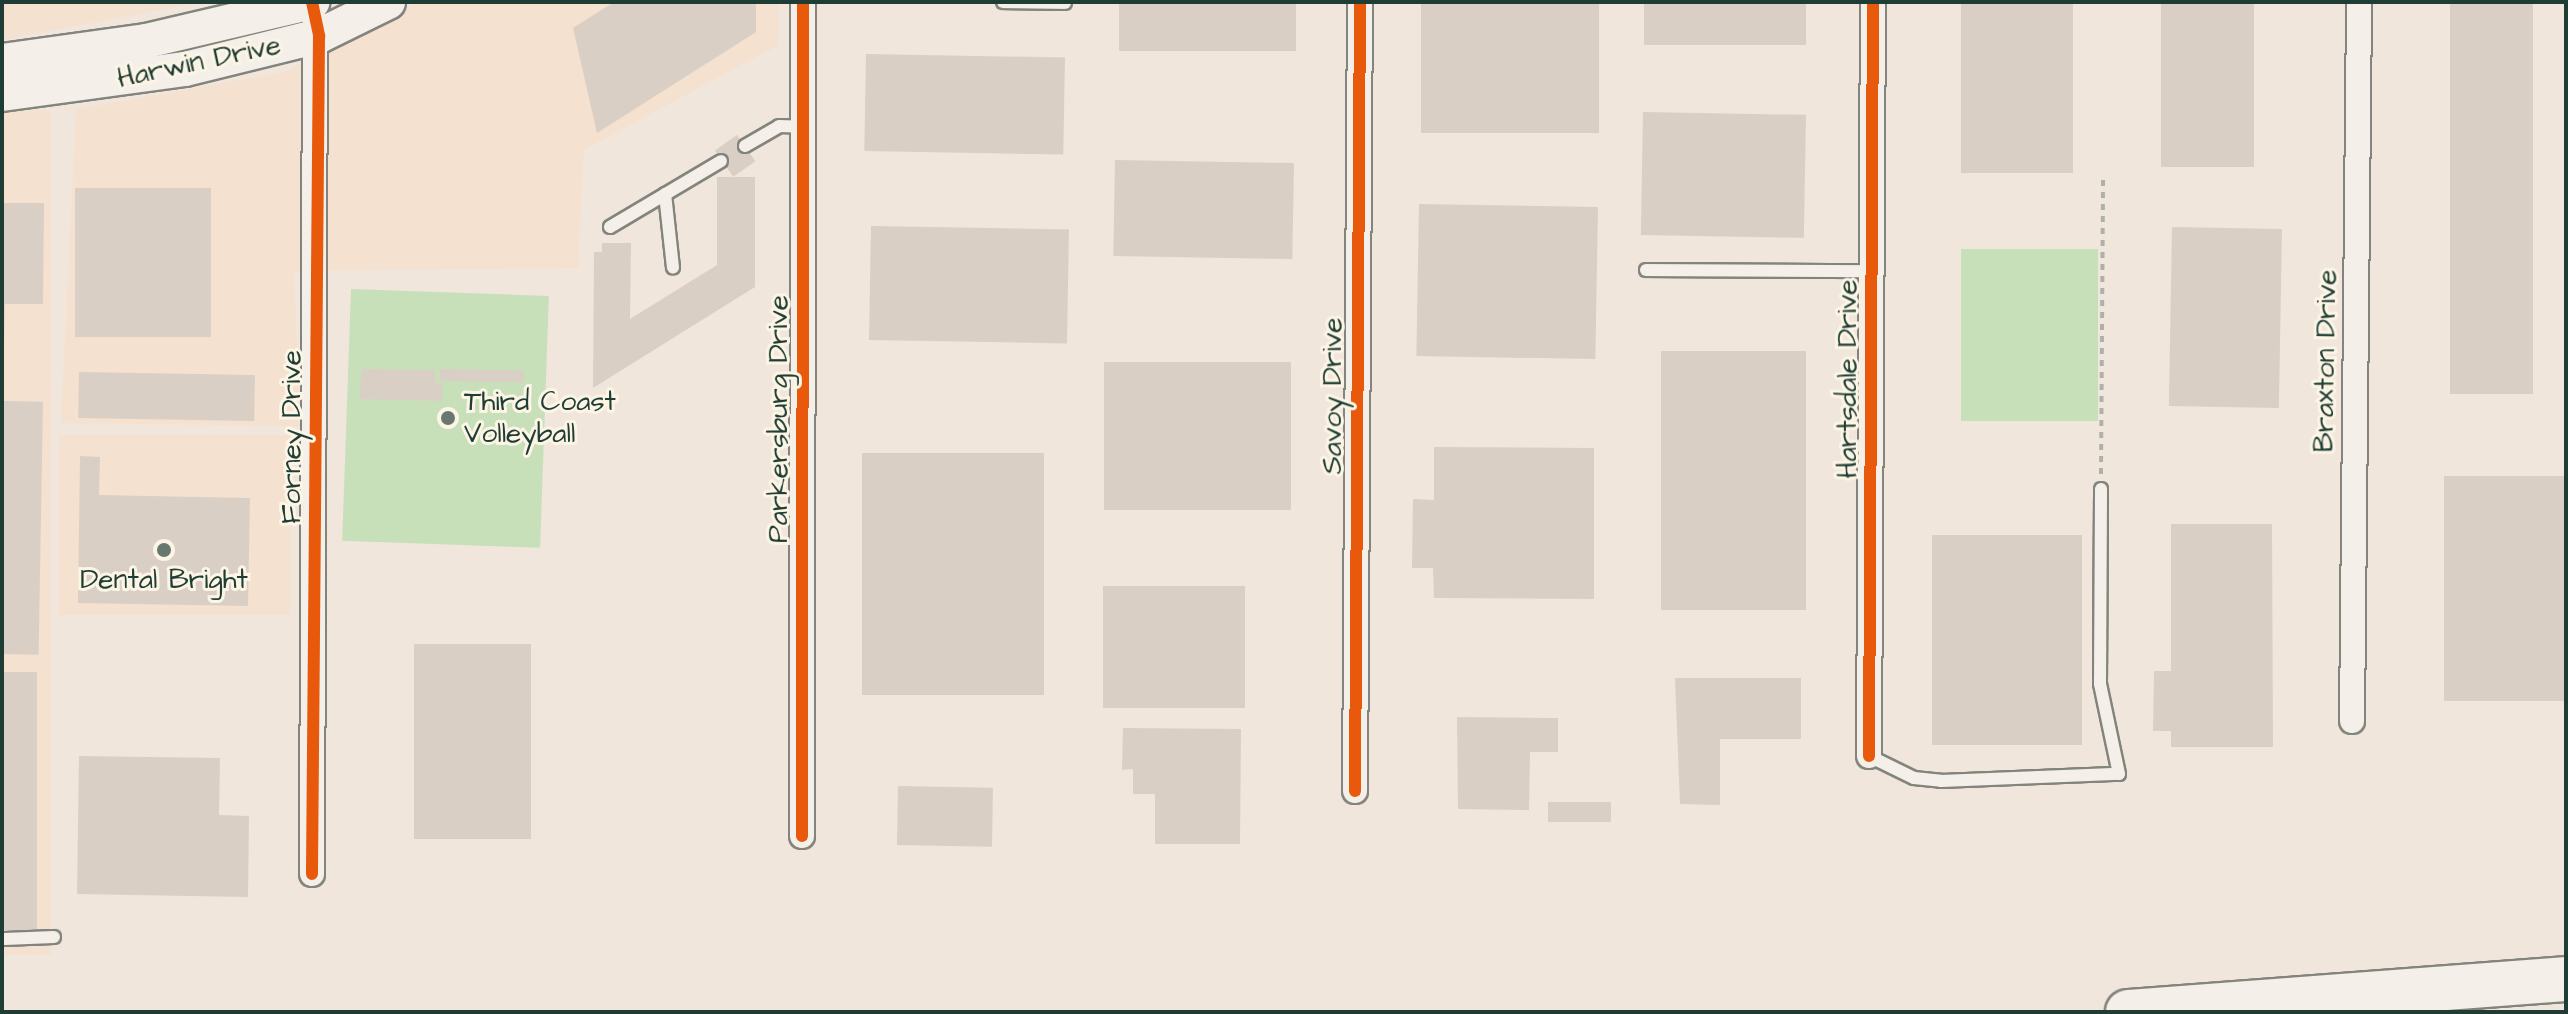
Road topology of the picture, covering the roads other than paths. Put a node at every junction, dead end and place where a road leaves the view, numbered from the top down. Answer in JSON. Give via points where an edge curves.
{"nodes":[{"id":1,"x":312,"y":2,"type":"edge"},
{"id":2,"x":388,"y":2,"type":"edge"},
{"id":3,"x":803,"y":2,"type":"edge"},
{"id":4,"x":1003,"y":2,"type":"edge"},
{"id":5,"x":1360,"y":2,"type":"edge"},
{"id":6,"x":1873,"y":2,"type":"edge"},
{"id":7,"x":2359,"y":2,"type":"edge"},
{"id":8,"x":1065,"y":3,"type":"edge"},
{"id":9,"x":319,"y":36,"type":"junction"},
{"id":10,"x":2,"y":61,"type":"edge"},
{"id":11,"x":2,"y":94,"type":"edge"},
{"id":12,"x":803,"y":127,"type":"junction"},
{"id":13,"x":745,"y":146,"type":"dead end"},
{"id":14,"x":721,"y":161,"type":"dead end"},
{"id":15,"x":665,"y":194,"type":"junction"},
{"id":16,"x":610,"y":227,"type":"dead end"},
{"id":17,"x":673,"y":268,"type":"dead end"},
{"id":18,"x":1646,"y":270,"type":"dead end"},
{"id":19,"x":1872,"y":271,"type":"junction"},
{"id":20,"x":2101,"y":489,"type":"road end"},
{"id":21,"x":2352,"y":721,"type":"dead end"},
{"id":22,"x":1869,"y":756,"type":"joint"},
{"id":23,"x":1355,"y":791,"type":"dead end"},
{"id":24,"x":802,"y":836,"type":"dead end"},
{"id":25,"x":312,"y":874,"type":"dead end"},
{"id":26,"x":54,"y":937,"type":"dead end"},
{"id":27,"x":2,"y":939,"type":"edge"},
{"id":28,"x":2566,"y":979,"type":"edge"},
{"id":29,"x":2128,"y":1012,"type":"edge"}],
"edges":[{"from":1,"to":9,"type":"street","name":"Forney Drive"},
{"from":1,"to":10,"type":"main road","name":"Harwin Drive","via":[[146,41]]},
{"from":2,"to":9,"type":"main road","name":"Harwin Drive"},
{"from":3,"to":12,"type":"street","name":"Parkersburg Drive"},
{"from":4,"to":8,"type":"lane"},
{"from":5,"to":23,"type":"street","name":"Savoy Drive"},
{"from":6,"to":19,"type":"street","name":"Hartsdale Drive"},
{"from":7,"to":21,"type":"street","name":"Braxton Drive"},
{"from":9,"to":11,"type":"main road","name":"Harwin Drive","via":[[185,69]]},
{"from":9,"to":25,"type":"street","name":"Forney Drive"},
{"from":12,"to":13,"type":"lane","via":[[779,126]]},
{"from":12,"to":24,"type":"street","name":"Parkersburg Drive"},
{"from":14,"to":15,"type":"lane"},
{"from":15,"to":16,"type":"lane"},
{"from":15,"to":17,"type":"lane"},
{"from":18,"to":19,"type":"lane"},
{"from":19,"to":22,"type":"street","name":"Hartsdale Drive"},
{"from":20,"to":22,"type":"lane","via":[[2100,684],[2119,774],[1941,781],[1914,778]]},
{"from":26,"to":27,"type":"lane"},
{"from":28,"to":29,"type":"highway"}]}
